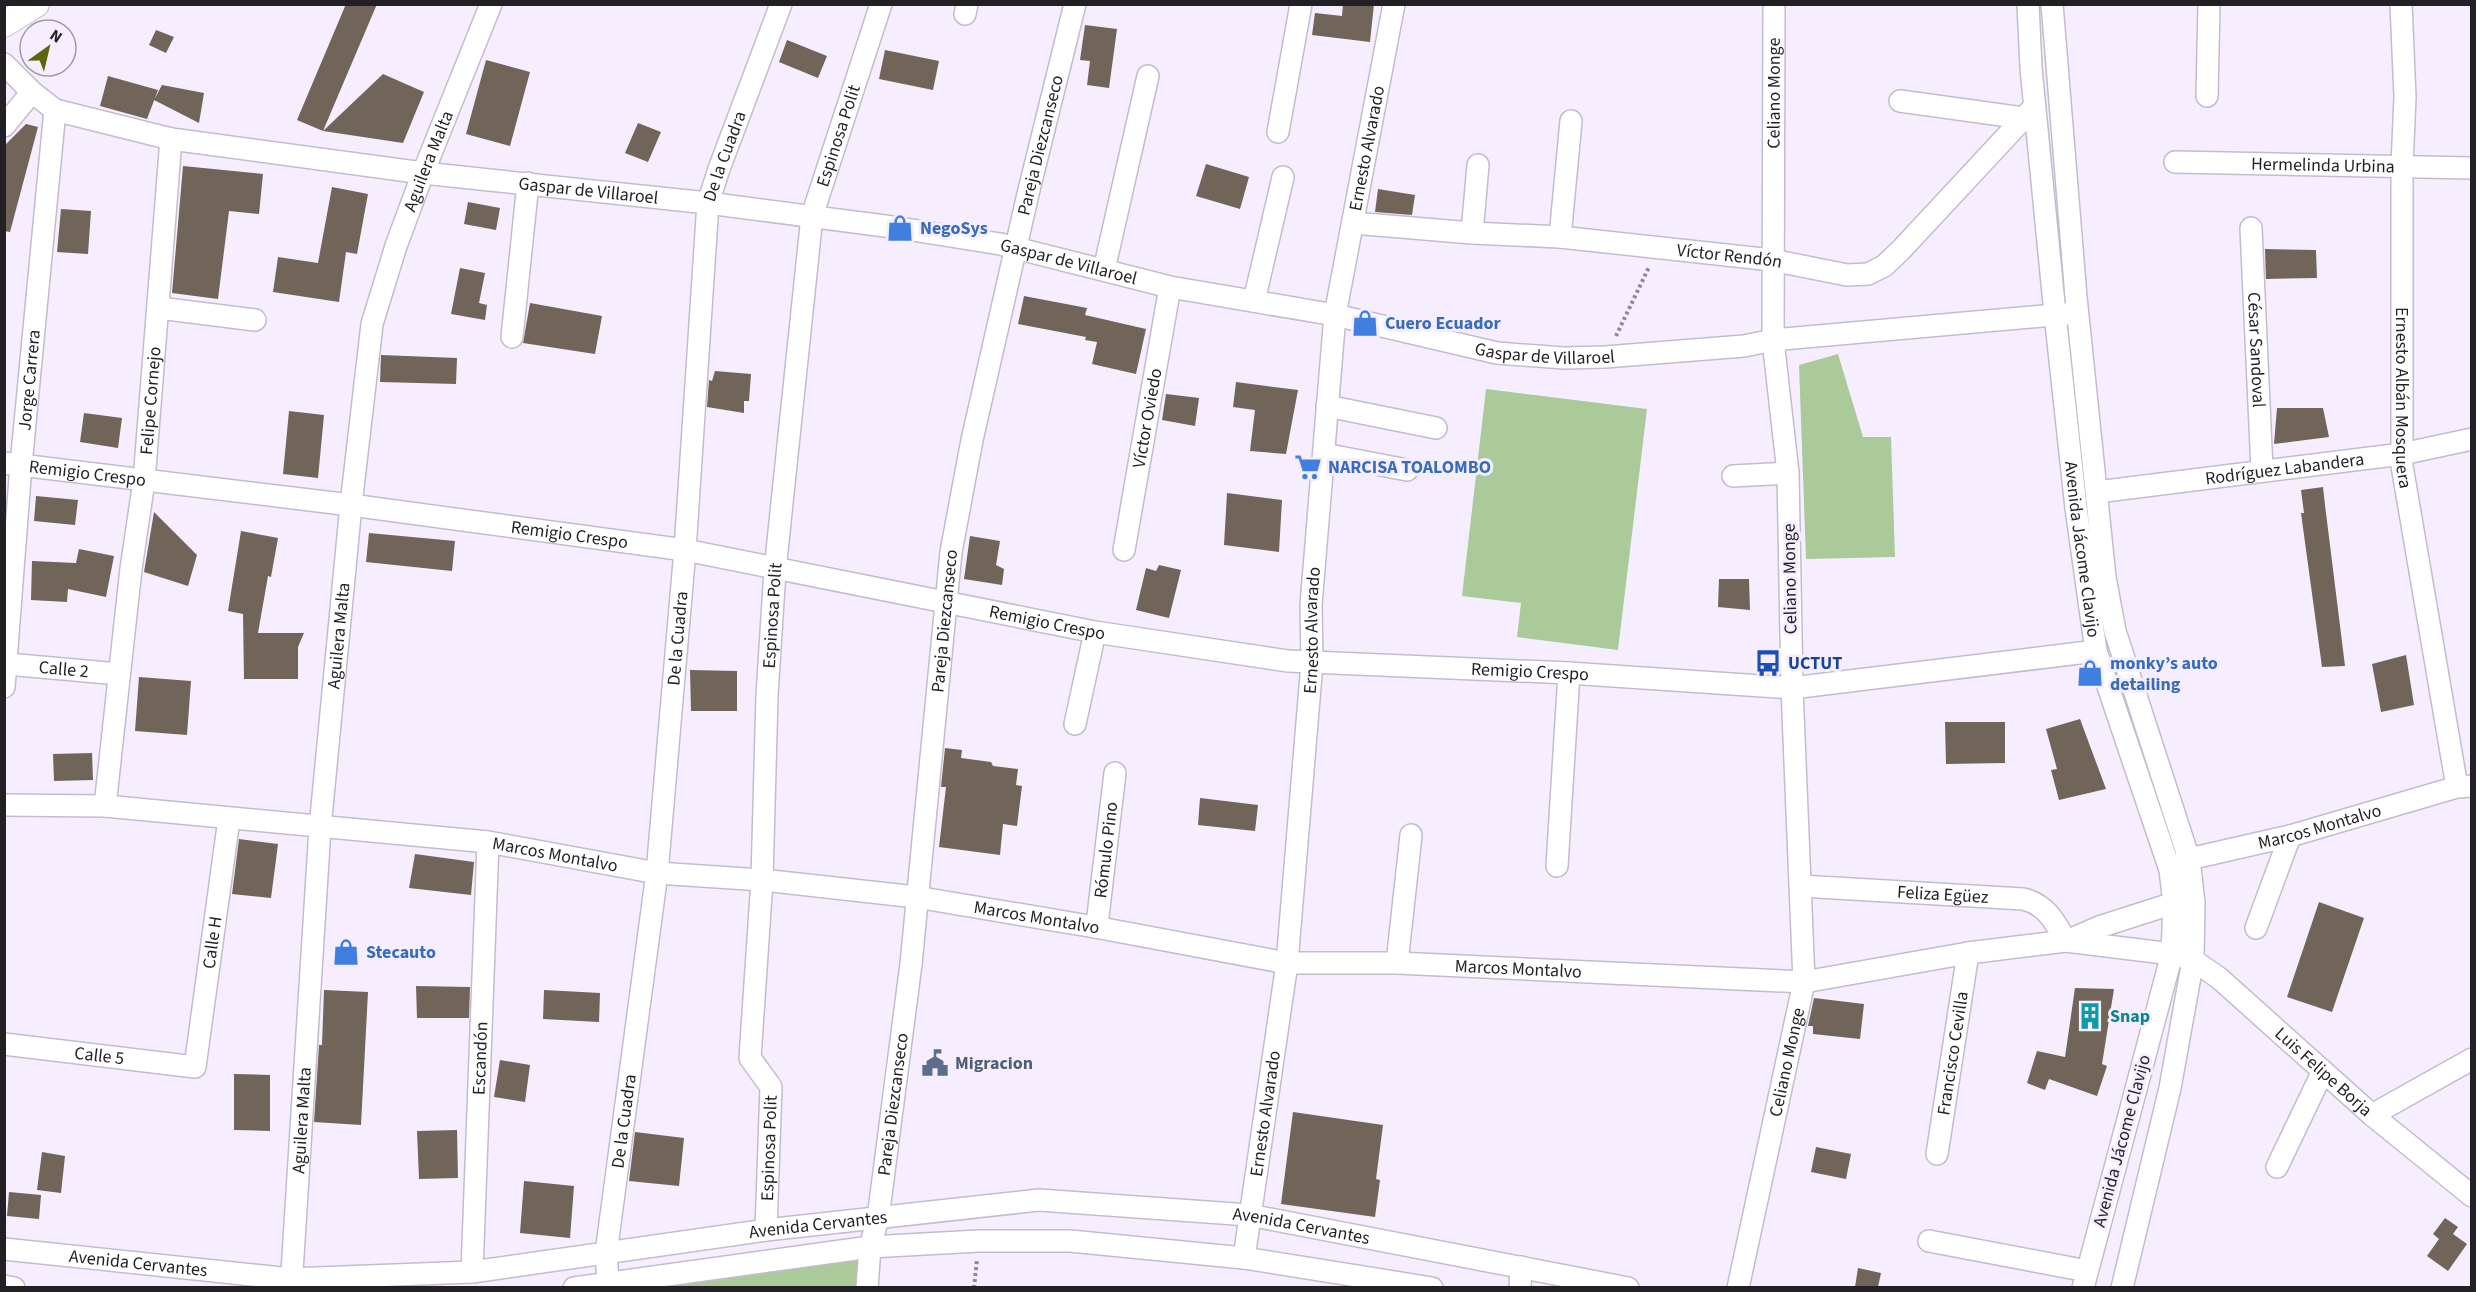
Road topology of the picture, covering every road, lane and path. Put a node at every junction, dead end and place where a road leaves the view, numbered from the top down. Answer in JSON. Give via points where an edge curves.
{"nodes":[{"id":1,"x":36,"y":4,"type":"edge"},
{"id":2,"x":491,"y":4,"type":"edge"},
{"id":3,"x":781,"y":4,"type":"edge"},
{"id":4,"x":881,"y":4,"type":"edge"},
{"id":5,"x":1075,"y":4,"type":"edge"},
{"id":6,"x":1301,"y":4,"type":"edge"},
{"id":7,"x":1394,"y":4,"type":"edge"},
{"id":8,"x":2028,"y":4,"type":"edge"},
{"id":9,"x":2052,"y":4,"type":"edge"},
{"id":10,"x":2210,"y":4,"type":"edge"},
{"id":11,"x":2401,"y":4,"type":"edge"},
{"id":12,"x":1774,"y":8,"type":"dead end"},
{"id":13,"x":4,"y":24,"type":"edge"},
{"id":14,"x":4,"y":64,"type":"edge"},
{"id":15,"x":1148,"y":76,"type":"dead end"},
{"id":16,"x":32,"y":92,"type":"junction"},
{"id":17,"x":2207,"y":96,"type":"dead end"},
{"id":18,"x":1900,"y":101,"type":"dead end"},
{"id":19,"x":55,"y":110,"type":"junction"},
{"id":20,"x":2029,"y":112,"type":"junction"},
{"id":21,"x":1571,"y":121,"type":"dead end"},
{"id":22,"x":4,"y":126,"type":"edge"},
{"id":23,"x":1278,"y":132,"type":"dead end"},
{"id":24,"x":171,"y":139,"type":"junction"},
{"id":25,"x":2175,"y":162,"type":"dead end"},
{"id":26,"x":1478,"y":165,"type":"dead end"},
{"id":27,"x":2402,"y":166,"type":"junction"},
{"id":28,"x":2472,"y":168,"type":"edge"},
{"id":29,"x":423,"y":173,"type":"junction"},
{"id":30,"x":1283,"y":177,"type":"dead end"},
{"id":31,"x":528,"y":183,"type":"junction"},
{"id":32,"x":708,"y":202,"type":"junction"},
{"id":33,"x":812,"y":216,"type":"junction"},
{"id":34,"x":1353,"y":223,"type":"junction"},
{"id":35,"x":2251,"y":228,"type":"dead end"},
{"id":36,"x":1472,"y":233,"type":"junction"},
{"id":37,"x":1560,"y":237,"type":"junction"},
{"id":38,"x":1018,"y":247,"type":"junction"},
{"id":39,"x":1659,"y":248,"type":"junction"},
{"id":40,"x":1772,"y":260,"type":"junction"},
{"id":41,"x":1104,"y":270,"type":"junction"},
{"id":42,"x":1170,"y":287,"type":"junction"},
{"id":43,"x":1254,"y":301,"type":"junction"},
{"id":44,"x":159,"y":308,"type":"junction"},
{"id":45,"x":2078,"y":313,"type":"junction"},
{"id":46,"x":2055,"y":314,"type":"junction"},
{"id":47,"x":1335,"y":315,"type":"junction"},
{"id":48,"x":255,"y":320,"type":"dead end"},
{"id":49,"x":512,"y":338,"type":"dead end"},
{"id":50,"x":1773,"y":340,"type":"junction"},
{"id":51,"x":1605,"y":357,"type":"junction"},
{"id":52,"x":1327,"y":406,"type":"junction"},
{"id":53,"x":1436,"y":428,"type":"dead end"},
{"id":54,"x":2472,"y":439,"type":"edge"},
{"id":55,"x":1324,"y":454,"type":"junction"},
{"id":56,"x":2402,"y":454,"type":"junction"},
{"id":57,"x":13,"y":464,"type":"edge"},
{"id":58,"x":1407,"y":470,"type":"dead end"},
{"id":59,"x":2262,"y":470,"type":"junction"},
{"id":60,"x":1788,"y":473,"type":"junction"},
{"id":61,"x":1733,"y":476,"type":"dead end"},
{"id":62,"x":144,"y":481,"type":"junction"},
{"id":63,"x":2097,"y":492,"type":"junction"},
{"id":64,"x":351,"y":505,"type":"junction"},
{"id":65,"x":685,"y":550,"type":"junction"},
{"id":66,"x":1124,"y":550,"type":"dead end"},
{"id":67,"x":775,"y":570,"type":"junction"},
{"id":68,"x":944,"y":601,"type":"junction"},
{"id":69,"x":7,"y":628,"type":"edge"},
{"id":70,"x":1095,"y":632,"type":"junction"},
{"id":71,"x":2096,"y":651,"type":"junction"},
{"id":72,"x":1312,"y":663,"type":"junction"},
{"id":73,"x":7,"y":664,"type":"junction"},
{"id":74,"x":1569,"y":673,"type":"junction"},
{"id":75,"x":119,"y":674,"type":"junction"},
{"id":76,"x":4,"y":687,"type":"edge"},
{"id":77,"x":1791,"y":687,"type":"junction"},
{"id":78,"x":1075,"y":724,"type":"dead end"},
{"id":79,"x":1115,"y":773,"type":"dead end"},
{"id":80,"x":2464,"y":786,"type":"edge"},
{"id":81,"x":4,"y":805,"type":"edge"},
{"id":82,"x":105,"y":806,"type":"junction"},
{"id":83,"x":229,"y":819,"type":"junction"},
{"id":84,"x":320,"y":828,"type":"junction"},
{"id":85,"x":1411,"y":835,"type":"dead end"},
{"id":86,"x":2290,"y":836,"type":"junction"},
{"id":87,"x":488,"y":842,"type":"junction"},
{"id":88,"x":2189,"y":859,"type":"junction"},
{"id":89,"x":1557,"y":866,"type":"dead end"},
{"id":90,"x":2170,"y":870,"type":"junction"},
{"id":91,"x":657,"y":873,"type":"junction"},
{"id":92,"x":762,"y":880,"type":"junction"},
{"id":93,"x":1801,"y":886,"type":"junction"},
{"id":94,"x":916,"y":897,"type":"junction"},
{"id":95,"x":2184,"y":903,"type":"junction"},
{"id":96,"x":1095,"y":927,"type":"junction"},
{"id":97,"x":2256,"y":928,"type":"dead end"},
{"id":98,"x":2066,"y":941,"type":"junction"},
{"id":99,"x":1968,"y":953,"type":"junction"},
{"id":100,"x":2172,"y":954,"type":"junction"},
{"id":101,"x":2193,"y":960,"type":"junction"},
{"id":102,"x":1287,"y":963,"type":"junction"},
{"id":103,"x":1397,"y":963,"type":"junction"},
{"id":104,"x":1804,"y":982,"type":"junction"},
{"id":105,"x":4,"y":1044,"type":"edge"},
{"id":106,"x":2472,"y":1059,"type":"edge"},
{"id":107,"x":195,"y":1066,"type":"joint"},
{"id":108,"x":2323,"y":1071,"type":"junction"},
{"id":109,"x":2372,"y":1115,"type":"junction"},
{"id":110,"x":1937,"y":1154,"type":"dead end"},
{"id":111,"x":2277,"y":1167,"type":"dead end"},
{"id":112,"x":2472,"y":1196,"type":"edge"},
{"id":113,"x":1249,"y":1215,"type":"junction"},
{"id":114,"x":878,"y":1218,"type":"junction"},
{"id":115,"x":766,"y":1230,"type":"junction"},
{"id":116,"x":1929,"y":1241,"type":"dead end"},
{"id":117,"x":870,"y":1247,"type":"junction"},
{"id":118,"x":4,"y":1249,"type":"edge"},
{"id":119,"x":606,"y":1253,"type":"junction"},
{"id":120,"x":1244,"y":1258,"type":"junction"},
{"id":121,"x":472,"y":1272,"type":"junction"},
{"id":122,"x":1521,"y":1277,"type":"edge"},
{"id":123,"x":2085,"y":1279,"type":"edge"},
{"id":124,"x":608,"y":1282,"type":"junction"},
{"id":125,"x":291,"y":1283,"type":"edge"},
{"id":126,"x":4,"y":1286,"type":"edge"},
{"id":127,"x":12,"y":1287,"type":"edge"},
{"id":128,"x":574,"y":1287,"type":"edge"},
{"id":129,"x":867,"y":1287,"type":"edge"},
{"id":130,"x":1432,"y":1287,"type":"edge"},
{"id":131,"x":1628,"y":1287,"type":"edge"},
{"id":132,"x":1738,"y":1287,"type":"edge"},
{"id":133,"x":2122,"y":1287,"type":"edge"}],
"edges":[{"from":1,"to":13,"type":"main road"},
{"from":2,"to":29,"type":"street","name":"Aguilera Malta"},
{"from":3,"to":32,"type":"street","name":"De la Cuadra"},
{"from":4,"to":33,"type":"street","name":"Espinosa Polit"},
{"from":5,"to":38,"type":"street","name":"Pareja Diezcanseco"},
{"from":6,"to":23,"type":"street"},
{"from":7,"to":34,"type":"street","name":"Ernesto Alvarado"},
{"from":8,"to":20,"type":"street","name":"Avenida Jácome Clavijo"},
{"from":9,"to":45,"type":"street","name":"Avenida Jácome Clavijo"},
{"from":10,"to":17,"type":"street"},
{"from":11,"to":27,"type":"street","name":"Ernesto Albán Mosquera","via":[[2405,97]]},
{"from":12,"to":40,"type":"street","name":"Celiano Monge"},
{"from":14,"to":16,"type":"street","name":"Gaspar de Villaroel"},
{"from":15,"to":41,"type":"street"},
{"from":16,"to":19,"type":"street","name":"Gaspar de Villaroel"},
{"from":16,"to":22,"type":"street"},
{"from":18,"to":20,"type":"street"},
{"from":19,"to":24,"type":"street","name":"Gaspar de Villaroel"},
{"from":19,"to":57,"type":"street","name":"Jorge Carrera"},
{"from":20,"to":40,"type":"street","name":"Víctor Rendón","via":[[1884,266],[1868,274],[1847,275]]},
{"from":20,"to":46,"type":"street","name":"Avenida Jácome Clavijo"},
{"from":21,"to":37,"type":"street"},
{"from":24,"to":29,"type":"street","name":"Gaspar de Villaroel"},
{"from":24,"to":44,"type":"street","name":"Felipe Cornejo"},
{"from":25,"to":27,"type":"street","name":"Hermelinda Urbina"},
{"from":26,"to":36,"type":"street"},
{"from":27,"to":28,"type":"street","name":"Hermelinda Urbina"},
{"from":27,"to":56,"type":"street","name":"Ernesto Albán Mosquera"},
{"from":29,"to":31,"type":"street","name":"Gaspar de Villaroel"},
{"from":29,"to":64,"type":"street","name":"Aguilera Malta","via":[[372,324]]},
{"from":30,"to":43,"type":"street"},
{"from":31,"to":32,"type":"street","name":"Gaspar de Villaroel"},
{"from":31,"to":49,"type":"street"},
{"from":32,"to":33,"type":"street","name":"Gaspar de Villaroel"},
{"from":32,"to":65,"type":"street","name":"De la Cuadra"},
{"from":33,"to":38,"type":"street","name":"Gaspar de Villaroel"},
{"from":33,"to":67,"type":"street","name":"Espinosa Polit"},
{"from":34,"to":36,"type":"street","name":"Víctor Rendón"},
{"from":34,"to":47,"type":"street","name":"Ernesto Alvarado"},
{"from":35,"to":59,"type":"street","name":"César Sandoval"},
{"from":36,"to":37,"type":"street","name":"Víctor Rendón"},
{"from":37,"to":39,"type":"street","name":"Víctor Rendón"},
{"from":38,"to":41,"type":"street","name":"Gaspar de Villaroel"},
{"from":38,"to":68,"type":"street","name":"Pareja Diezcanseco","via":[[972,440]]},
{"from":39,"to":40,"type":"street","name":"Víctor Rendón"},
{"from":39,"to":51,"type":"path"},
{"from":40,"to":50,"type":"street","name":"Celiano Monge"},
{"from":41,"to":42,"type":"street","name":"Gaspar de Villaroel"},
{"from":42,"to":43,"type":"street","name":"Gaspar de Villaroel"},
{"from":42,"to":66,"type":"street","name":"Víctor Oviedo"},
{"from":43,"to":47,"type":"street","name":"Gaspar de Villaroel"},
{"from":44,"to":48,"type":"street"},
{"from":44,"to":62,"type":"street","name":"Felipe Cornejo"},
{"from":45,"to":46,"type":"street","name":"Gaspar de Villaroel"},
{"from":45,"to":63,"type":"street","name":"Avenida Jácome Clavijo"},
{"from":46,"to":50,"type":"street","name":"Gaspar de Villaroel"},
{"from":46,"to":71,"type":"street","name":"Avenida Jácome Clavijo"},
{"from":47,"to":51,"type":"street","name":"Gaspar de Villaroel","via":[[1497,353]]},
{"from":47,"to":52,"type":"street","name":"Ernesto Alvarado"},
{"from":50,"to":51,"type":"street","name":"Gaspar de Villaroel","via":[[1744,346]]},
{"from":50,"to":60,"type":"street","name":"Celiano Monge"},
{"from":52,"to":53,"type":"street"},
{"from":52,"to":55,"type":"street","name":"Ernesto Alvarado"},
{"from":54,"to":56,"type":"street","name":"Rodríguez Labandera"},
{"from":55,"to":58,"type":"street"},
{"from":55,"to":72,"type":"street","name":"Ernesto Alvarado","via":[[1311,605]]},
{"from":56,"to":59,"type":"street","name":"Rodríguez Labandera"},
{"from":56,"to":80,"type":"street","name":"Ernesto Albán Mosquera","via":[[2405,490]]},
{"from":57,"to":62,"type":"street","name":"Remigio Crespo"},
{"from":57,"to":69,"type":"street","name":"Jorge Carrera"},
{"from":59,"to":63,"type":"street","name":"Rodríguez Labandera"},
{"from":60,"to":61,"type":"street"},
{"from":60,"to":77,"type":"street","name":"Celiano Monge"},
{"from":62,"to":64,"type":"street","name":"Remigio Crespo"},
{"from":62,"to":75,"type":"street","name":"Felipe Cornejo"},
{"from":63,"to":88,"type":"street","name":"Avenida Jácome Clavijo","via":[[2115,631]]},
{"from":64,"to":65,"type":"street","name":"Remigio Crespo"},
{"from":64,"to":84,"type":"street","name":"Aguilera Malta"},
{"from":65,"to":67,"type":"street","name":"Remigio Crespo"},
{"from":65,"to":91,"type":"street","name":"De la Cuadra"},
{"from":67,"to":68,"type":"street","name":"Remigio Crespo"},
{"from":67,"to":92,"type":"street","name":"Espinosa Polit"},
{"from":68,"to":70,"type":"street","name":"Remigio Crespo"},
{"from":68,"to":94,"type":"street","name":"Pareja Diezcanseco"},
{"from":69,"to":73,"type":"street","name":"Jorge Carrera"},
{"from":70,"to":72,"type":"street","name":"Remigio Crespo"},
{"from":70,"to":78,"type":"street"},
{"from":71,"to":77,"type":"street","name":"Remigio Crespo"},
{"from":71,"to":90,"type":"street","name":"Avenida Jácome Clavijo"},
{"from":72,"to":74,"type":"street","name":"Remigio Crespo"},
{"from":72,"to":102,"type":"street","name":"Ernesto Alvarado"},
{"from":73,"to":75,"type":"street","name":"Calle 2"},
{"from":73,"to":76,"type":"street","name":"Jorge Carrera"},
{"from":74,"to":77,"type":"street","name":"Remigio Crespo"},
{"from":74,"to":89,"type":"street"},
{"from":75,"to":82,"type":"street","name":"Felipe Cornejo"},
{"from":77,"to":93,"type":"street","name":"Celiano Monge"},
{"from":79,"to":96,"type":"street","name":"Rómulo Pino"},
{"from":80,"to":86,"type":"street","name":"Marcos Montalvo"},
{"from":81,"to":82,"type":"street","name":"Marcos Montalvo"},
{"from":82,"to":83,"type":"street","name":"Marcos Montalvo"},
{"from":83,"to":84,"type":"street","name":"Marcos Montalvo"},
{"from":83,"to":107,"type":"street","name":"Calle H"},
{"from":84,"to":87,"type":"street","name":"Marcos Montalvo"},
{"from":84,"to":125,"type":"street","name":"Aguilera Malta"},
{"from":85,"to":103,"type":"street"},
{"from":86,"to":88,"type":"street","name":"Marcos Montalvo"},
{"from":86,"to":97,"type":"street"},
{"from":87,"to":91,"type":"street","name":"Marcos Montalvo"},
{"from":87,"to":121,"type":"street","name":"Escandón"},
{"from":88,"to":90,"type":"street","name":"Marcos Montalvo"},
{"from":88,"to":95,"type":"street","name":"Avenida Jácome Clavijo"},
{"from":90,"to":95,"type":"street","name":"Avenida Jácome Clavijo"},
{"from":91,"to":92,"type":"street","name":"Marcos Montalvo"},
{"from":91,"to":119,"type":"street","name":"De la Cuadra"},
{"from":92,"to":94,"type":"street","name":"Marcos Montalvo"},
{"from":92,"to":115,"type":"street","name":"Espinosa Polit","via":[[750,1058],[771,1087]]},
{"from":93,"to":98,"type":"street","name":"Feliza Egüez","via":[[2023,899],[2046,911]]},
{"from":93,"to":104,"type":"street","name":"Celiano Monge"},
{"from":94,"to":96,"type":"street","name":"Marcos Montalvo"},
{"from":94,"to":114,"type":"street","name":"Pareja Diezcanseco"},
{"from":95,"to":98,"type":"street","name":"Marcos Montalvo","via":[[2099,927]]},
{"from":95,"to":100,"type":"street","name":"Avenida Jácome Clavijo"},
{"from":95,"to":101,"type":"street","name":"Avenida Jácome Clavijo"},
{"from":96,"to":102,"type":"street","name":"Marcos Montalvo"},
{"from":98,"to":99,"type":"street","name":"Marcos Montalvo"},
{"from":98,"to":100,"type":"street","name":"Marcos Montalvo"},
{"from":99,"to":104,"type":"street","name":"Marcos Montalvo"},
{"from":99,"to":110,"type":"street","name":"Francisco Cevilla"},
{"from":100,"to":101,"type":"street","name":"Luis Felipe Borja"},
{"from":100,"to":123,"type":"street","name":"Avenida Jácome Clavijo"},
{"from":101,"to":108,"type":"street","name":"Luis Felipe Borja","via":[[2219,978]]},
{"from":101,"to":133,"type":"street","name":"Avenida Jácome Clavijo","via":[[2170,1088]]},
{"from":102,"to":103,"type":"street","name":"Marcos Montalvo"},
{"from":102,"to":113,"type":"street","name":"Ernesto Alvarado"},
{"from":103,"to":104,"type":"street","name":"Marcos Montalvo"},
{"from":104,"to":132,"type":"street","name":"Celiano Monge"},
{"from":105,"to":107,"type":"street","name":"Calle 5"},
{"from":106,"to":109,"type":"street"},
{"from":108,"to":109,"type":"street","name":"Luis Felipe Borja"},
{"from":108,"to":111,"type":"street"},
{"from":109,"to":112,"type":"street","name":"Luis Felipe Borja"},
{"from":113,"to":114,"type":"street","name":"Avenida Cervantes","via":[[1039,1200]]},
{"from":113,"to":120,"type":"street","name":"Ernesto Alvarado"},
{"from":113,"to":122,"type":"street","name":"Avenida Cervantes"},
{"from":114,"to":115,"type":"street","name":"Avenida Cervantes"},
{"from":114,"to":117,"type":"street","name":"Pareja Diezcanseco"},
{"from":115,"to":119,"type":"street","name":"Avenida Cervantes"},
{"from":116,"to":123,"type":"street"},
{"from":117,"to":120,"type":"street","name":"Avenida Cervantes","via":[[1070,1241]]},
{"from":117,"to":124,"type":"street","name":"Avenida Cervantes"},
{"from":117,"to":129,"type":"street","name":"Pareja Diezcanseco"},
{"from":118,"to":125,"type":"street","name":"Avenida Cervantes"},
{"from":119,"to":121,"type":"street","name":"Avenida Cervantes"},
{"from":119,"to":124,"type":"street","name":"De la Cuadra"},
{"from":120,"to":130,"type":"street","name":"Avenida Cervantes"},
{"from":121,"to":125,"type":"street","name":"Avenida Cervantes"},
{"from":122,"to":131,"type":"street","name":"Avenida Cervantes"},
{"from":124,"to":128,"type":"street","name":"Avenida Cervantes"},
{"from":126,"to":127,"type":"street"}]}
